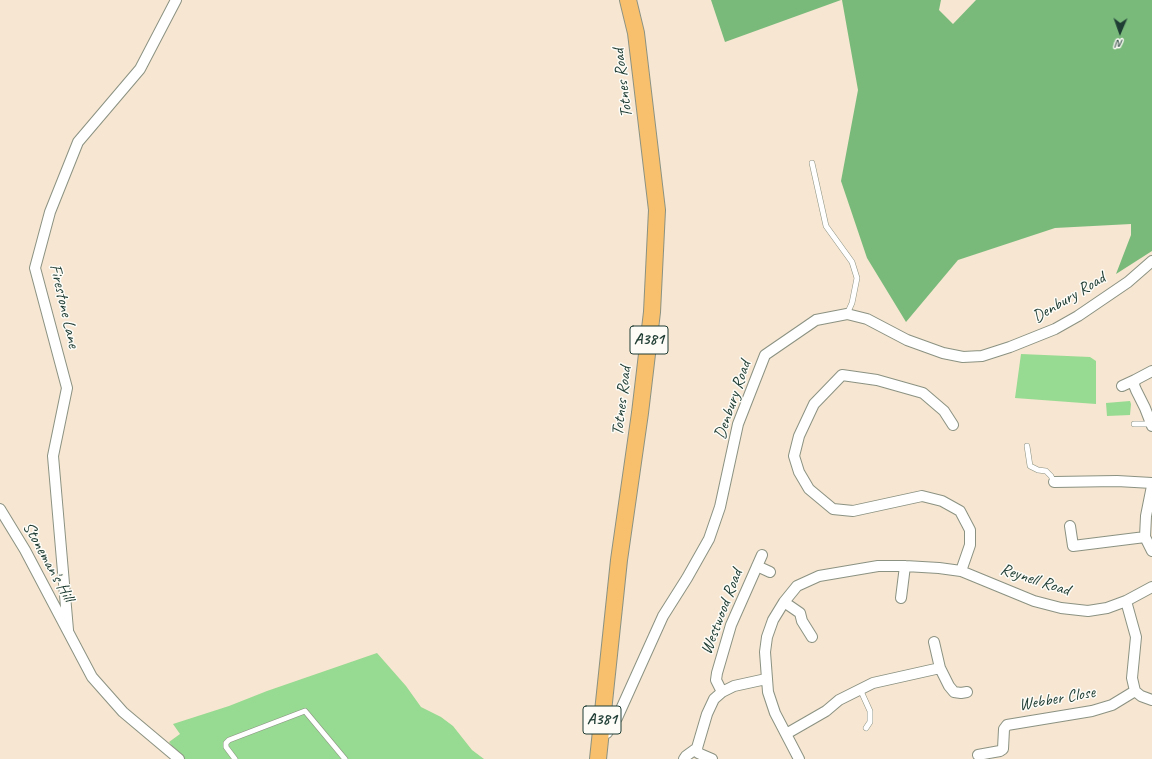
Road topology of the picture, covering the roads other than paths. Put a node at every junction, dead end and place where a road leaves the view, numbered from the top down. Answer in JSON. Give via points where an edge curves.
{"nodes":[{"id":1,"x":176,"y":0,"type":"edge"},
{"id":2,"x":628,"y":0,"type":"edge"},
{"id":3,"x":812,"y":163,"type":"dead end"},
{"id":4,"x":1152,"y":261,"type":"edge"},
{"id":5,"x":847,"y":314,"type":"junction"},
{"id":6,"x":1152,"y":371,"type":"edge"},
{"id":7,"x":1135,"y":380,"type":"junction"},
{"id":8,"x":1122,"y":386,"type":"dead end"},
{"id":9,"x":1134,"y":424,"type":"dead end"},
{"id":10,"x":953,"y":425,"type":"dead end"},
{"id":11,"x":1152,"y":425,"type":"edge"},
{"id":12,"x":1027,"y":446,"type":"dead end"},
{"id":13,"x":1054,"y":482,"type":"joint"},
{"id":14,"x":1152,"y":485,"type":"edge"},
{"id":15,"x":0,"y":509,"type":"edge"},
{"id":16,"x":1070,"y":526,"type":"dead end"},
{"id":17,"x":1145,"y":537,"type":"junction"},
{"id":18,"x":1152,"y":551,"type":"edge"},
{"id":19,"x":762,"y":555,"type":"dead end"},
{"id":20,"x":757,"y":566,"type":"junction"},
{"id":21,"x":905,"y":566,"type":"junction"},
{"id":22,"x":961,"y":571,"type":"junction"},
{"id":23,"x":770,"y":572,"type":"dead end"},
{"id":24,"x":1152,"y":587,"type":"edge"},
{"id":25,"x":901,"y":598,"type":"dead end"},
{"id":26,"x":1126,"y":601,"type":"junction"},
{"id":27,"x":784,"y":602,"type":"junction"},
{"id":28,"x":68,"y":630,"type":"junction"},
{"id":29,"x":812,"y":637,"type":"dead end"},
{"id":30,"x":934,"y":642,"type":"dead end"},
{"id":31,"x":940,"y":668,"type":"junction"},
{"id":32,"x":766,"y":679,"type":"junction"},
{"id":33,"x":860,"y":689,"type":"junction"},
{"id":34,"x":1136,"y":691,"type":"junction"},
{"id":35,"x":722,"y":692,"type":"junction"},
{"id":36,"x":967,"y":692,"type":"dead end"},
{"id":37,"x":1152,"y":700,"type":"edge"},
{"id":38,"x":866,"y":728,"type":"dead end"},
{"id":39,"x":786,"y":734,"type":"junction"},
{"id":40,"x":600,"y":735,"type":"junction"},
{"id":41,"x":697,"y":748,"type":"junction"},
{"id":42,"x":978,"y":755,"type":"dead end"},
{"id":43,"x":179,"y":759,"type":"edge"},
{"id":44,"x":235,"y":759,"type":"edge"},
{"id":45,"x":345,"y":759,"type":"edge"},
{"id":46,"x":598,"y":759,"type":"edge"},
{"id":47,"x":684,"y":759,"type":"edge"},
{"id":48,"x":712,"y":759,"type":"edge"},
{"id":49,"x":799,"y":759,"type":"edge"}],
"edges":[{"from":1,"to":28,"type":"street","name":"Firestone Lane","via":[[140,69],[78,142],[50,212],[35,268],[68,388],[53,456]]},
{"from":2,"to":40,"type":"main road","name":"Totnes Road","number":"A381","via":[[636,33],[658,210],[652,312]]},
{"from":3,"to":5,"type":"lane","via":[[826,226],[852,262],[857,278]]},
{"from":4,"to":5,"type":"street","name":"Denbury Road","via":[[1128,282],[1055,329],[982,356],[963,357],[943,353],[907,340],[867,319]]},
{"from":5,"to":40,"type":"street","name":"Denbury Road","via":[[816,320],[765,355],[738,424],[720,507],[709,539],[663,616],[617,718],[607,733]]},
{"from":6,"to":7,"type":"street"},
{"from":7,"to":8,"type":"street"},
{"from":7,"to":11,"type":"street","via":[[1136,390]]},
{"from":9,"to":11,"type":"lane"},
{"from":10,"to":22,"type":"street","via":[[944,411],[923,393],[877,380],[842,375],[814,404],[799,436],[794,456],[799,472],[809,489],[833,509],[853,510],[922,496],[942,500],[960,511],[970,530],[970,545]]},
{"from":12,"to":13,"type":"lane","via":[[1030,466],[1046,471]]},
{"from":13,"to":14,"type":"street","via":[[1117,481]]},
{"from":14,"to":17,"type":"street"},
{"from":15,"to":28,"type":"street","name":"Stoneman's Hill"},
{"from":16,"to":17,"type":"street","via":[[1073,546]]},
{"from":17,"to":18,"type":"street"},
{"from":19,"to":20,"type":"street","name":"Westwood Road"},
{"from":20,"to":23,"type":"street","name":"Westwood Road"},
{"from":20,"to":35,"type":"street","name":"Westwood Road","via":[[731,625],[716,673],[716,680]]},
{"from":21,"to":22,"type":"street","name":"Reynell Road"},
{"from":21,"to":25,"type":"street"},
{"from":21,"to":27,"type":"street","name":"Reynell Road","via":[[878,566],[819,576],[797,586]]},
{"from":22,"to":26,"type":"street","name":"Reynell Road","via":[[1061,608],[1088,611]]},
{"from":24,"to":26,"type":"street","name":"Reynell Road"},
{"from":26,"to":34,"type":"street","via":[[1136,637],[1132,678]]},
{"from":27,"to":29,"type":"street","via":[[800,613]]},
{"from":27,"to":32,"type":"street","name":"Reynell Road","via":[[773,620],[767,637]]},
{"from":28,"to":43,"type":"street","name":"Stoneman's Hill","via":[[92,677],[123,712]]},
{"from":30,"to":31,"type":"street"},
{"from":31,"to":33,"type":"street","via":[[873,683]]},
{"from":31,"to":36,"type":"street","via":[[954,692]]},
{"from":32,"to":35,"type":"street","via":[[734,686]]},
{"from":32,"to":39,"type":"street","name":"Reynell Road","via":[[775,713]]},
{"from":33,"to":38,"type":"lane","via":[[870,711],[870,722]]},
{"from":33,"to":39,"type":"street"},
{"from":34,"to":37,"type":"street"},
{"from":34,"to":42,"type":"street","name":"Webber Close","via":[[1112,705],[1092,712],[1007,725],[1004,729],[1003,749]]},
{"from":35,"to":41,"type":"street","via":[[714,699],[707,714]]},
{"from":39,"to":49,"type":"street","name":"Reynell Road"},
{"from":40,"to":46,"type":"main road","name":"Totnes Road","number":"A381"},
{"from":41,"to":47,"type":"street"},
{"from":41,"to":48,"type":"street","via":[[698,753]]},
{"from":44,"to":45,"type":"lane","via":[[226,747],[228,740],[305,711]]}]}
